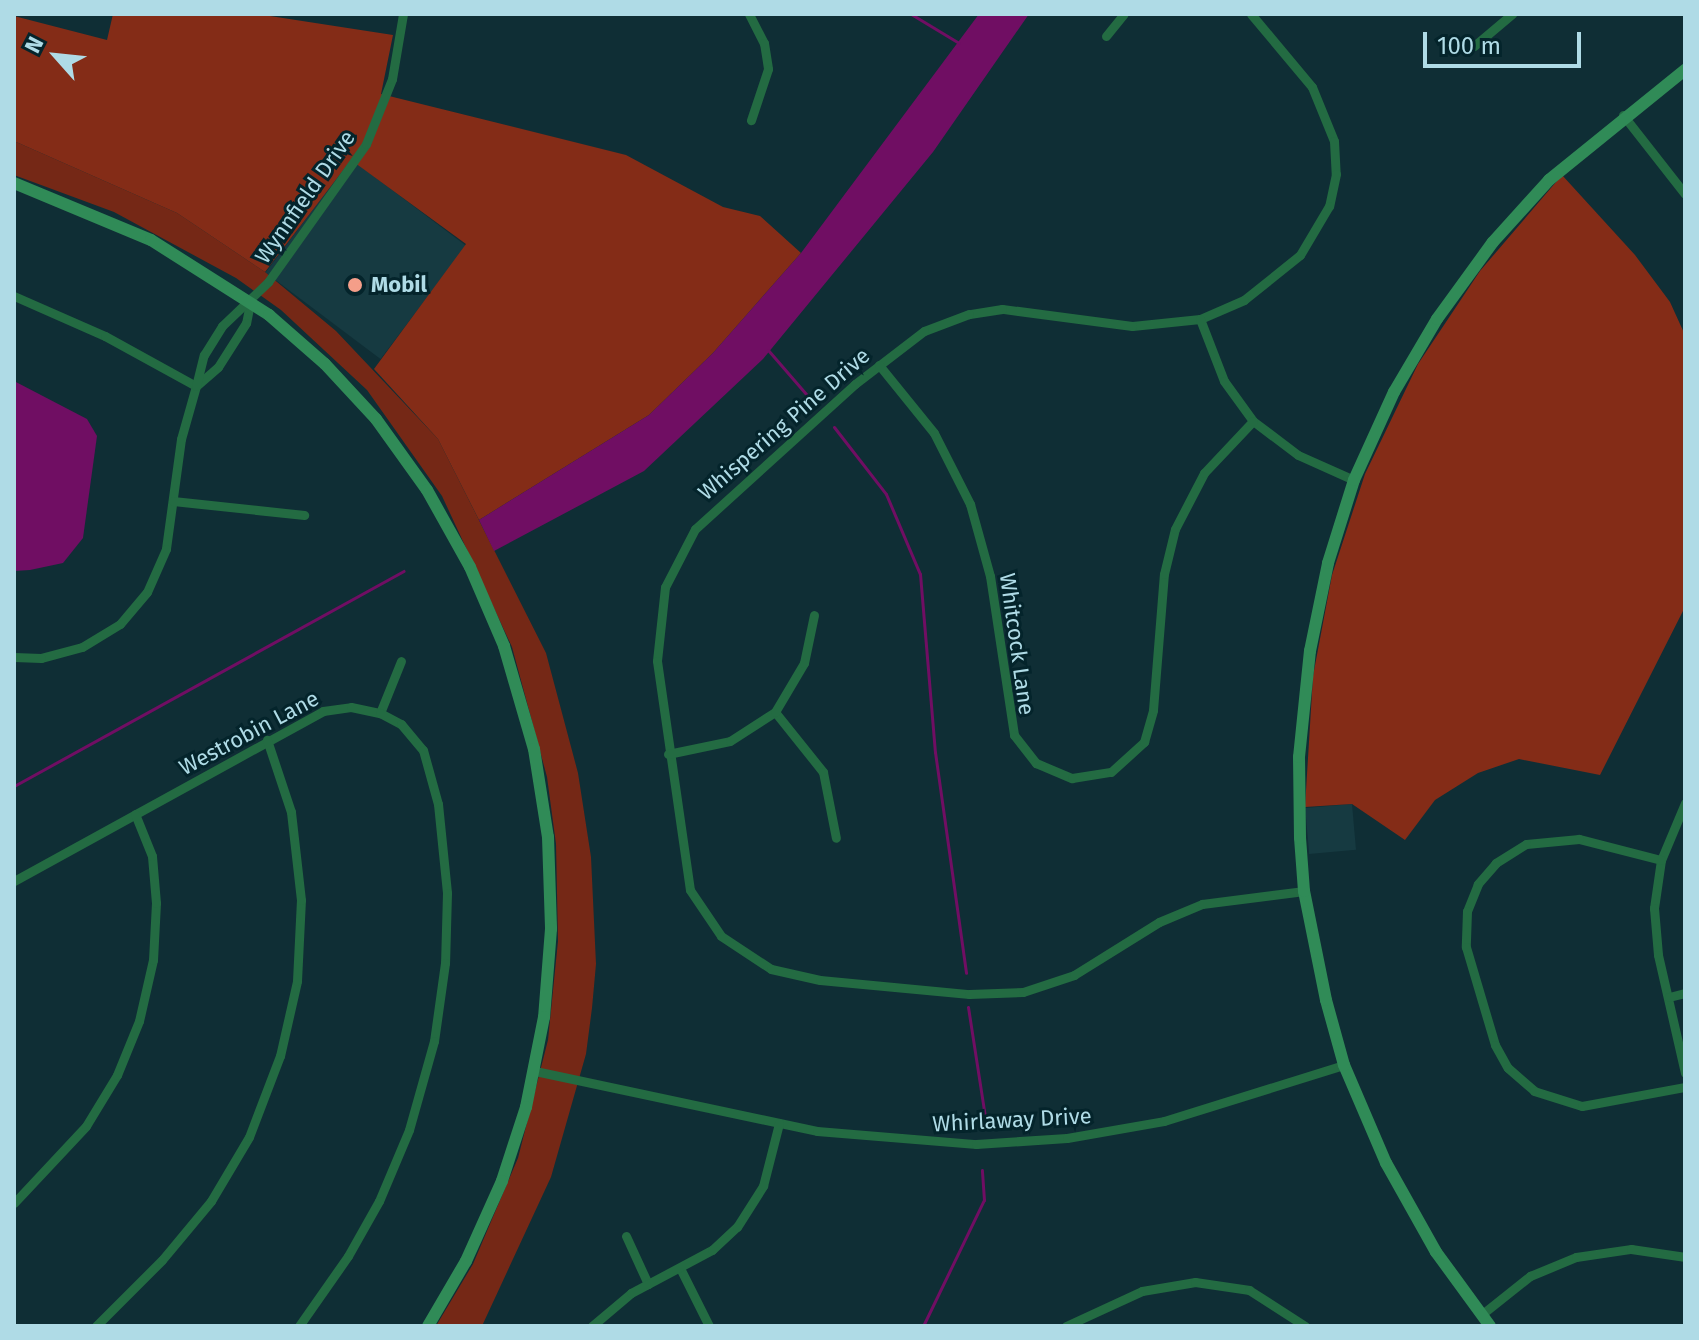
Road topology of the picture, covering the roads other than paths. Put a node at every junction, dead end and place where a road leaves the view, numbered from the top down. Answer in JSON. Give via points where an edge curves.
{"nodes":[{"id":1,"x":403,"y":14,"type":"edge"},
{"id":2,"x":749,"y":14,"type":"edge"},
{"id":3,"x":1124,"y":14,"type":"edge"},
{"id":4,"x":1251,"y":14,"type":"edge"},
{"id":5,"x":1512,"y":14,"type":"edge"},
{"id":6,"x":1106,"y":36,"type":"dead end"},
{"id":7,"x":1474,"y":46,"type":"dead end"},
{"id":8,"x":1685,"y":70,"type":"edge"},
{"id":9,"x":1623,"y":115,"type":"junction"},
{"id":10,"x":751,"y":120,"type":"dead end"},
{"id":11,"x":14,"y":183,"type":"edge"},
{"id":12,"x":1685,"y":194,"type":"edge"},
{"id":13,"x":14,"y":296,"type":"edge"},
{"id":14,"x":250,"y":303,"type":"junction"},
{"id":15,"x":1200,"y":319,"type":"junction"},
{"id":16,"x":879,"y":365,"type":"junction"},
{"id":17,"x":196,"y":386,"type":"junction"},
{"id":18,"x":1253,"y":421,"type":"junction"},
{"id":19,"x":1354,"y":480,"type":"junction"},
{"id":20,"x":173,"y":501,"type":"junction"},
{"id":21,"x":304,"y":515,"type":"dead end"},
{"id":22,"x":814,"y":615,"type":"dead end"},
{"id":23,"x":14,"y":657,"type":"edge"},
{"id":24,"x":401,"y":661,"type":"dead end"},
{"id":25,"x":775,"y":712,"type":"junction"},
{"id":26,"x":380,"y":713,"type":"junction"},
{"id":27,"x":267,"y":740,"type":"junction"},
{"id":28,"x":668,"y":754,"type":"junction"},
{"id":29,"x":1685,"y":803,"type":"edge"},
{"id":30,"x":135,"y":814,"type":"junction"},
{"id":31,"x":836,"y":838,"type":"dead end"},
{"id":32,"x":1661,"y":860,"type":"junction"},
{"id":33,"x":14,"y":881,"type":"edge"},
{"id":34,"x":1304,"y":891,"type":"junction"},
{"id":35,"x":1685,"y":993,"type":"edge"},
{"id":36,"x":1669,"y":997,"type":"junction"},
{"id":37,"x":1344,"y":1065,"type":"junction"},
{"id":38,"x":535,"y":1071,"type":"junction"},
{"id":39,"x":1685,"y":1073,"type":"edge"},
{"id":40,"x":1685,"y":1087,"type":"edge"},
{"id":41,"x":779,"y":1123,"type":"junction"},
{"id":42,"x":14,"y":1203,"type":"edge"},
{"id":43,"x":626,"y":1236,"type":"dead end"},
{"id":44,"x":1685,"y":1257,"type":"edge"},
{"id":45,"x":680,"y":1268,"type":"junction"},
{"id":46,"x":648,"y":1284,"type":"junction"},
{"id":47,"x":1481,"y":1315,"type":"junction"},
{"id":48,"x":96,"y":1326,"type":"edge"},
{"id":49,"x":299,"y":1326,"type":"edge"},
{"id":50,"x":428,"y":1326,"type":"edge"},
{"id":51,"x":592,"y":1326,"type":"edge"},
{"id":52,"x":709,"y":1326,"type":"edge"},
{"id":53,"x":1066,"y":1326,"type":"edge"},
{"id":54,"x":1305,"y":1326,"type":"edge"},
{"id":55,"x":1490,"y":1326,"type":"edge"}],
"edges":[{"from":1,"to":14,"type":"street","name":"Wynnfield Drive","via":[[392,79],[366,144]]},
{"from":2,"to":10,"type":"street","via":[[764,43],[768,69]]},
{"from":3,"to":6,"type":"street"},
{"from":4,"to":15,"type":"street","name":"Whispering Pine Drive","via":[[1322,104],[1334,141],[1336,174],[1325,217],[1300,255],[1244,300]]},
{"from":5,"to":7,"type":"street"},
{"from":8,"to":9,"type":"street"},
{"from":9,"to":12,"type":"street"},
{"from":9,"to":19,"type":"street","via":[[1549,180],[1466,277],[1409,365]]},
{"from":11,"to":14,"type":"street","via":[[151,240]]},
{"from":13,"to":17,"type":"street"},
{"from":14,"to":17,"type":"street","via":[[246,323],[218,367]]},
{"from":14,"to":17,"type":"street","via":[[230,316],[210,345]]},
{"from":14,"to":38,"type":"street","via":[[325,364],[402,453],[456,539],[504,646],[536,758],[550,860],[549,969]]},
{"from":15,"to":16,"type":"street","name":"Whispering Pine Drive","via":[[1132,326],[1036,310],[984,311],[931,327]]},
{"from":15,"to":18,"type":"street","via":[[1224,381]]},
{"from":16,"to":18,"type":"street","name":"Whitcock Lane","via":[[934,433],[970,504],[987,560],[1014,735],[1036,763],[1072,778],[1111,772],[1144,742],[1153,710],[1164,574],[1175,529],[1204,473]]},
{"from":16,"to":28,"type":"street","name":"Whispering Pine Drive","via":[[715,507],[682,549],[665,587],[657,639]]},
{"from":17,"to":20,"type":"street","via":[[184,421]]},
{"from":18,"to":19,"type":"street","via":[[1298,455]]},
{"from":19,"to":34,"type":"street","via":[[1328,563],[1305,680],[1298,781]]},
{"from":20,"to":21,"type":"street"},
{"from":20,"to":23,"type":"street","via":[[161,567],[129,616],[73,650]]},
{"from":22,"to":25,"type":"street","via":[[804,663]]},
{"from":24,"to":26,"type":"street"},
{"from":25,"to":28,"type":"street","via":[[730,741]]},
{"from":25,"to":31,"type":"street","via":[[823,772]]},
{"from":26,"to":27,"type":"street","name":"Westrobin Lane","via":[[329,709]]},
{"from":26,"to":49,"type":"street","via":[[418,742],[434,785],[447,893],[440,1006],[414,1113],[388,1181],[348,1256]]},
{"from":27,"to":30,"type":"street","name":"Westrobin Lane"},
{"from":27,"to":48,"type":"street","via":[[291,812],[301,900],[297,981],[275,1073],[249,1137],[211,1201],[156,1267]]},
{"from":28,"to":34,"type":"street","name":"Whispering Pine Drive","via":[[681,851],[695,902],[711,925],[745,955],[798,976],[969,994],[1023,992],[1074,975],[1159,922],[1202,904]]},
{"from":29,"to":32,"type":"street"},
{"from":30,"to":33,"type":"street","name":"Westrobin Lane"},
{"from":30,"to":42,"type":"street","via":[[152,856],[156,903],[153,960],[139,1021],[94,1114]]},
{"from":32,"to":36,"type":"street","via":[[1655,936]]},
{"from":32,"to":40,"type":"street","via":[[1573,838],[1526,844],[1496,863],[1478,884],[1467,911],[1466,947],[1501,1059],[1534,1091],[1582,1106]]},
{"from":34,"to":37,"type":"street"},
{"from":35,"to":36,"type":"street"},
{"from":36,"to":39,"type":"street"},
{"from":37,"to":41,"type":"street","name":"Whirlaway Drive","via":[[1187,1115],[1067,1138],[906,1142]]},
{"from":37,"to":47,"type":"street","via":[[1415,1218]]},
{"from":38,"to":41,"type":"street","name":"Whirlaway Drive"},
{"from":38,"to":50,"type":"street","via":[[491,1209]]},
{"from":41,"to":45,"type":"street","via":[[763,1186],[744,1219],[723,1241]]},
{"from":43,"to":46,"type":"street"},
{"from":44,"to":47,"type":"street","via":[[1642,1249],[1587,1254],[1530,1276]]},
{"from":45,"to":46,"type":"street"},
{"from":45,"to":52,"type":"street"},
{"from":46,"to":51,"type":"street"},
{"from":47,"to":55,"type":"street"},
{"from":53,"to":54,"type":"street","via":[[1142,1291],[1195,1282],[1249,1290]]}]}
